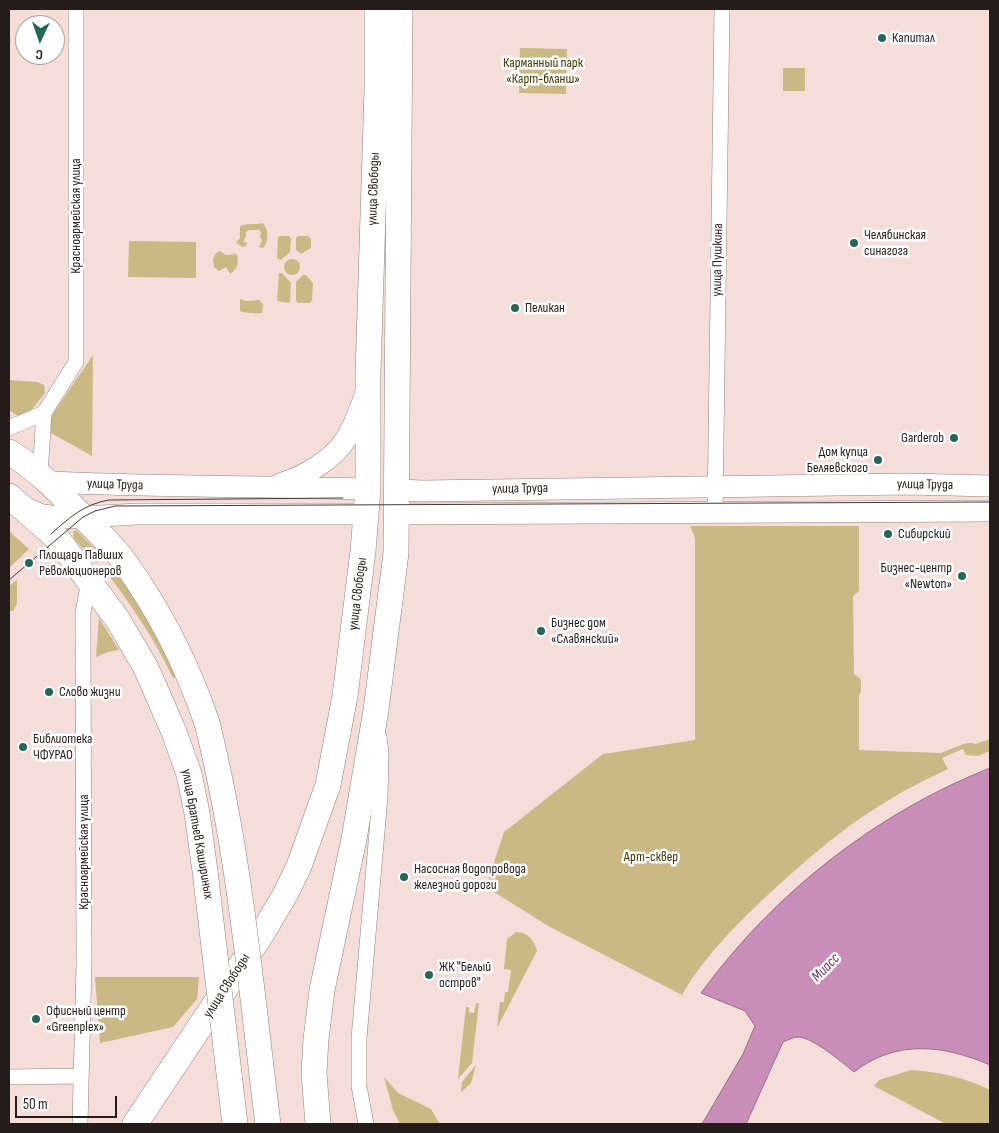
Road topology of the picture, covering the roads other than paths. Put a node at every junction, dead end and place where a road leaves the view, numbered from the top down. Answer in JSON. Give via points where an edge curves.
{"nodes":[{"id":1,"x":76,"y":9,"type":"edge"},
{"id":2,"x":377,"y":9,"type":"edge"},
{"id":3,"x":400,"y":9,"type":"edge"},
{"id":4,"x":722,"y":9,"type":"edge"},
{"id":5,"x":368,"y":388,"type":"junction"},
{"id":6,"x":44,"y":413,"type":"junction"},
{"id":7,"x":9,"y":428,"type":"edge"},
{"id":8,"x":9,"y":452,"type":"edge"},
{"id":9,"x":45,"y":478,"type":"junction"},
{"id":10,"x":990,"y":486,"type":"edge"},
{"id":11,"x":273,"y":487,"type":"junction"},
{"id":12,"x":715,"y":487,"type":"junction"},
{"id":13,"x":368,"y":489,"type":"junction"},
{"id":14,"x":14,"y":500,"type":"edge"},
{"id":15,"x":396,"y":502,"type":"junction"},
{"id":16,"x":715,"y":511,"type":"junction"},
{"id":17,"x":990,"y":511,"type":"edge"},
{"id":18,"x":366,"y":514,"type":"junction"},
{"id":19,"x":83,"y":517,"type":"junction"},
{"id":20,"x":90,"y":581,"type":"junction"},
{"id":21,"x":376,"y":710,"type":"junction"},
{"id":22,"x":81,"y":1076,"type":"junction"},
{"id":23,"x":9,"y":1077,"type":"edge"},
{"id":24,"x":80,"y":1124,"type":"edge"},
{"id":25,"x":136,"y":1124,"type":"edge"},
{"id":26,"x":235,"y":1124,"type":"edge"},
{"id":27,"x":268,"y":1124,"type":"edge"},
{"id":28,"x":318,"y":1124,"type":"edge"},
{"id":29,"x":366,"y":1124,"type":"edge"}],
"edges":[{"from":1,"to":6,"type":"street","name":"Красноармейская улица","via":[[76,362]]},
{"from":2,"to":5,"type":"main road","name":"улица Свободы"},
{"from":3,"to":15,"type":"main road","name":"улица Свободы"},
{"from":4,"to":12,"type":"street","name":"улица Пушкина"},
{"from":5,"to":11,"type":"main road","via":[[350,431],[338,449],[310,470]]},
{"from":5,"to":13,"type":"main road","name":"улица Свободы"},
{"from":6,"to":7,"type":"street"},
{"from":6,"to":9,"type":"street","name":"Красноармейская улица"},
{"from":8,"to":9,"type":"main road","name":"улица Труда"},
{"from":9,"to":11,"type":"main road","name":"улица Труда","via":[[137,486]]},
{"from":9,"to":19,"type":"main road","name":"улица Труда"},
{"from":10,"to":12,"type":"main road","name":"улица Труда"},
{"from":11,"to":13,"type":"main road","name":"улица Труда"},
{"from":12,"to":15,"type":"main road","name":"улица Труда","via":[[424,491]]},
{"from":12,"to":16,"type":"street","name":"улица Пушкина"},
{"from":13,"to":15,"type":"main road","name":"улица Труда"},
{"from":13,"to":18,"type":"main road","name":"улица Свободы"},
{"from":14,"to":19,"type":"main road","name":"улица Труда","via":[[42,515]]},
{"from":14,"to":20,"type":"main road","name":"улица Братьев Кашириных","via":[[57,538]]},
{"from":15,"to":16,"type":"main road","name":"улица Труда"},
{"from":15,"to":18,"type":"main road","name":"улица Труда"},
{"from":15,"to":21,"type":"main road","name":"улица Свободы","via":[[396,553]]},
{"from":16,"to":17,"type":"main road","name":"улица Труда"},
{"from":18,"to":19,"type":"main road","name":"улица Труда"},
{"from":18,"to":25,"type":"main road","name":"улица Свободы","via":[[343,712],[328,785],[310,838],[286,893],[263,932]]},
{"from":19,"to":27,"type":"main road","bridge":true,"via":[[126,564],[166,628],[194,684],[207,723],[219,768],[235,866]]},
{"from":20,"to":22,"type":"street","name":"Красноармейская улица","via":[[83,614],[84,964]]},
{"from":20,"to":26,"type":"main road","name":"улица Братьев Кашириных","bridge":true,"via":[[146,668],[189,774],[205,871]]},
{"from":21,"to":28,"type":"main road","name":"улица Свободы","via":[[322,990],[316,1039]]},
{"from":21,"to":29,"type":"street","via":[[381,753],[380,797],[358,1070]]},
{"from":22,"to":23,"type":"street"},
{"from":22,"to":24,"type":"street","name":"Красноармейская улица"}]}
